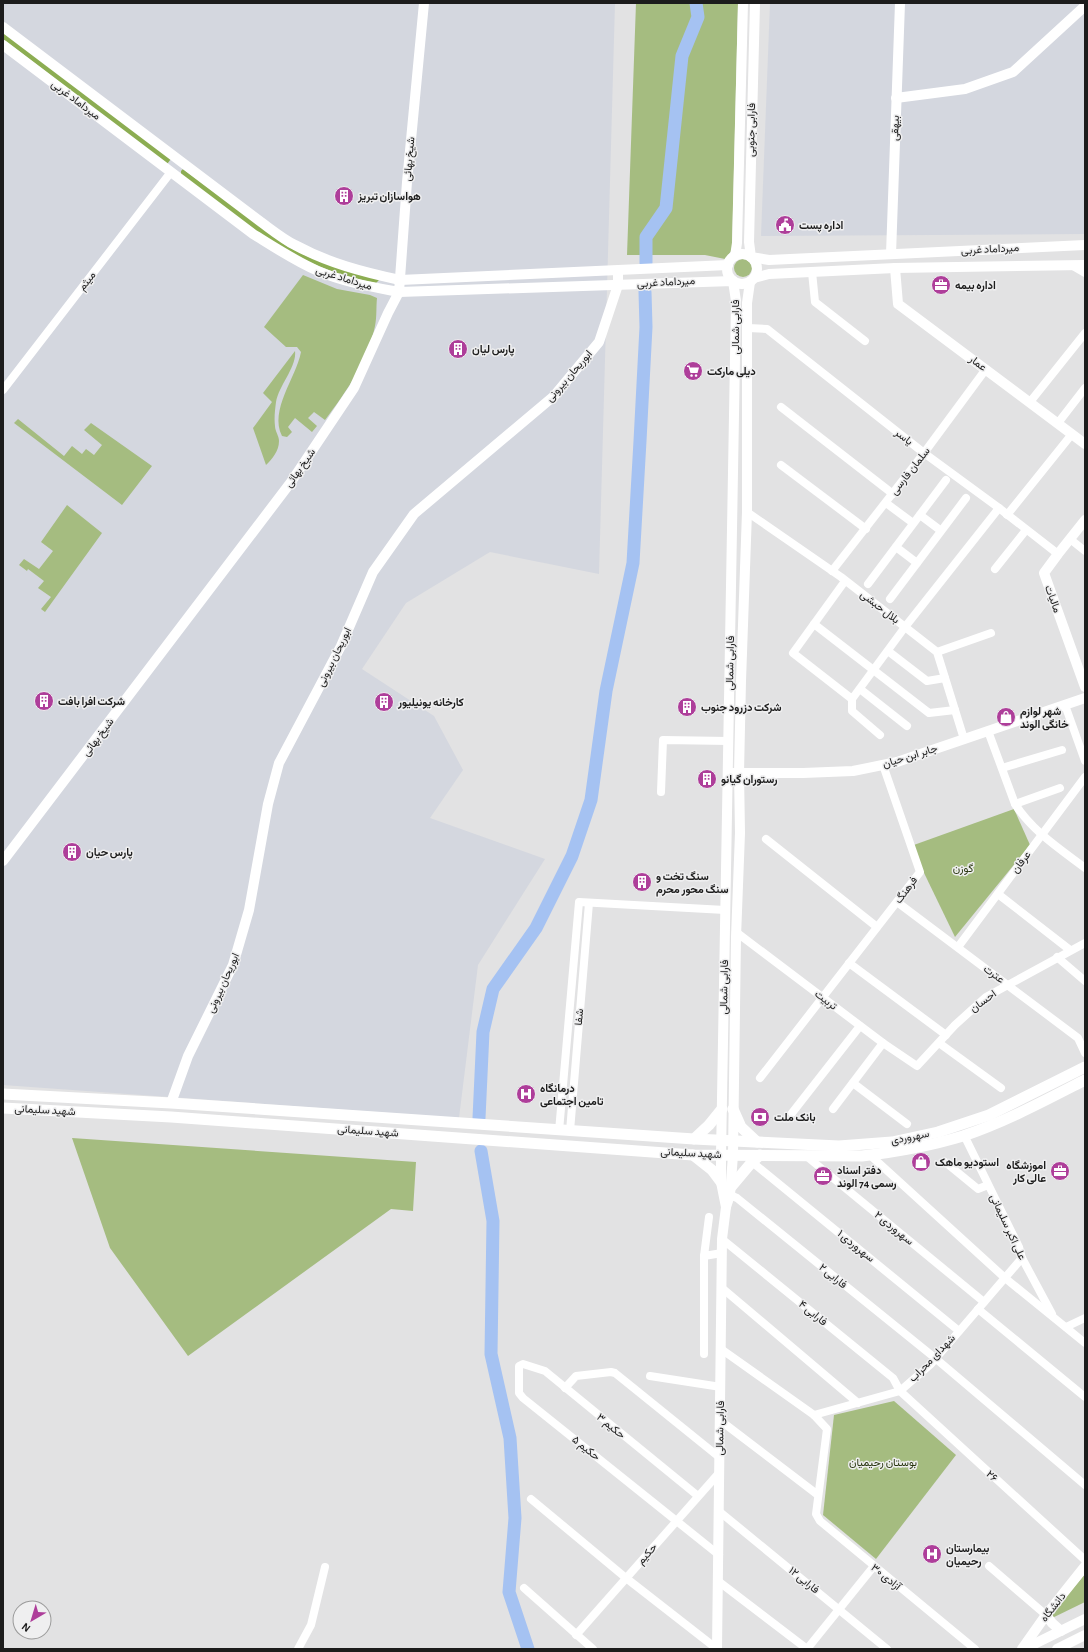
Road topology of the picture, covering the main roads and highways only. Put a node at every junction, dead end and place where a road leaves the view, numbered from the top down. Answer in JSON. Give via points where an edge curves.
{"nodes":[{"id":1,"x":1085,"y":1067,"type":"edge"},
{"id":2,"x":1085,"y":1080,"type":"edge"},
{"id":3,"x":3,"y":1094,"type":"edge"},
{"id":4,"x":3,"y":1108,"type":"edge"},
{"id":5,"x":694,"y":1140,"type":"junction"},
{"id":6,"x":722,"y":1141,"type":"joint"},
{"id":7,"x":757,"y":1142,"type":"junction"},
{"id":8,"x":693,"y":1154,"type":"junction"},
{"id":9,"x":733,"y":1155,"type":"joint"},
{"id":10,"x":756,"y":1159,"type":"junction"}],
"edges":[{"from":1,"to":7,"type":"main road","name":"سهروردی","via":[[989,1115],[938,1132],[892,1142],[839,1146]]},
{"from":2,"to":10,"type":"main road","name":"سهروردی","via":[[1006,1118],[964,1135],[922,1147],[888,1154],[804,1155]]},
{"from":3,"to":5,"type":"main road","name":"شهید سلیمانی","via":[[171,1102]]},
{"from":4,"to":8,"type":"main road","name":"شهید سلیمانی","via":[[179,1117]]},
{"from":5,"to":6,"type":"main road","name":"شهید سلیمانی"},
{"from":5,"to":7,"type":"main road","via":[[728,1104],[741,1127]]},
{"from":6,"to":7,"type":"main road","name":"سهروردی"},
{"from":8,"to":9,"type":"main road","name":"شهید سلیمانی"},
{"from":8,"to":10,"type":"main road","via":[[712,1170],[727,1188]]},
{"from":9,"to":10,"type":"main road","name":"سهروردی"}]}
